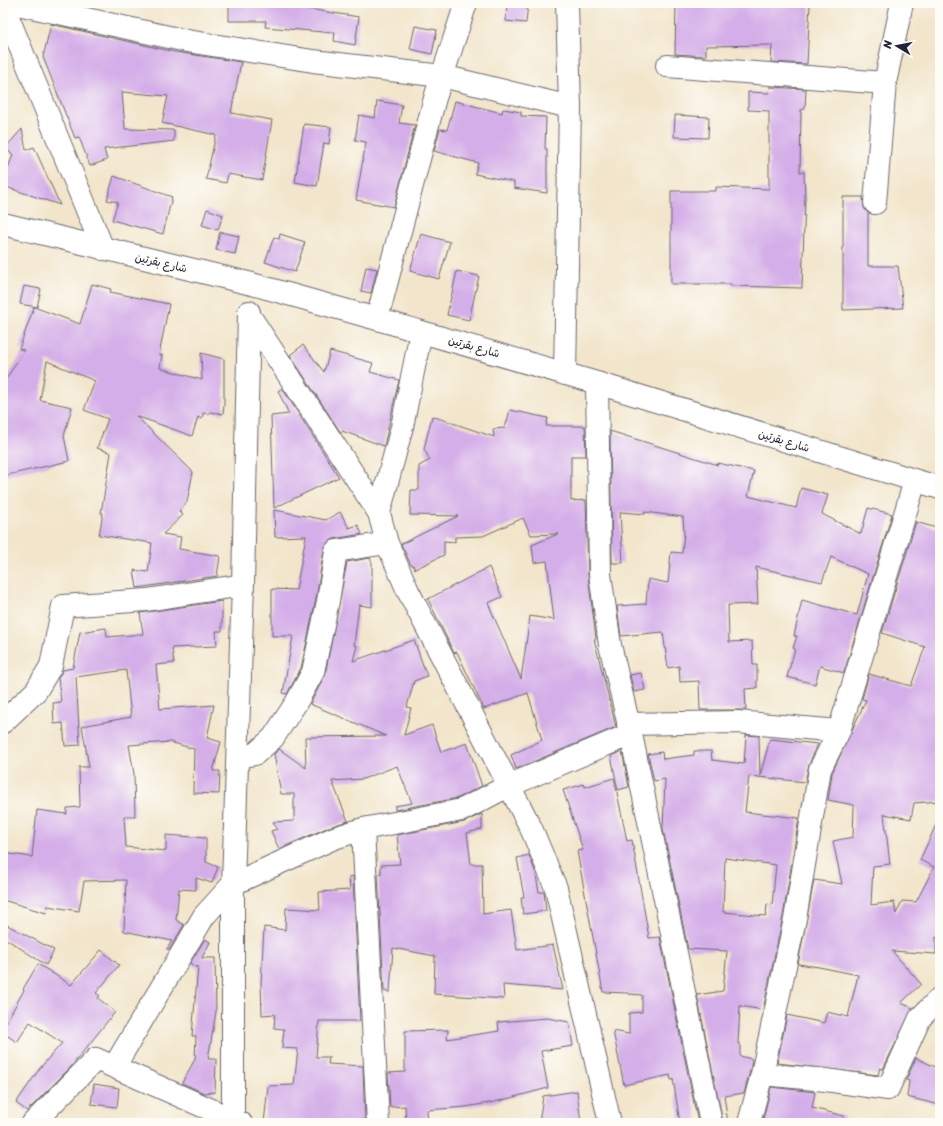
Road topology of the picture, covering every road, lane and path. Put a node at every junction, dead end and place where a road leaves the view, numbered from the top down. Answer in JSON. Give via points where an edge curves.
{"nodes":[{"id":1,"x":13,"y":3,"type":"edge"},
{"id":2,"x":466,"y":3,"type":"edge"},
{"id":3,"x":567,"y":3,"type":"edge"},
{"id":4,"x":902,"y":3,"type":"edge"},
{"id":5,"x":3,"y":4,"type":"edge"},
{"id":6,"x":667,"y":66,"type":"dead end"},
{"id":7,"x":442,"y":76,"type":"junction"},
{"id":8,"x":886,"y":83,"type":"junction"},
{"id":9,"x":570,"y":107,"type":"junction"},
{"id":10,"x":875,"y":203,"type":"dead end"},
{"id":11,"x":3,"y":224,"type":"edge"},
{"id":12,"x":103,"y":249,"type":"junction"},
{"id":13,"x":252,"y":284,"type":"junction"},
{"id":14,"x":249,"y":315,"type":"junction"},
{"id":15,"x":377,"y":319,"type":"junction"},
{"id":16,"x":421,"y":332,"type":"junction"},
{"id":17,"x":565,"y":374,"type":"junction"},
{"id":18,"x":597,"y":383,"type":"junction"},
{"id":19,"x":915,"y":481,"type":"junction"},
{"id":20,"x":940,"y":488,"type":"edge"},
{"id":21,"x":379,"y":513,"type":"junction"},
{"id":22,"x":387,"y":543,"type":"junction"},
{"id":23,"x":243,"y":585,"type":"junction"},
{"id":24,"x":3,"y":722,"type":"edge"},
{"id":25,"x":630,"y":729,"type":"junction"},
{"id":26,"x":839,"y":731,"type":"junction"},
{"id":27,"x":238,"y":757,"type":"junction"},
{"id":28,"x":508,"y":786,"type":"junction"},
{"id":29,"x":364,"y":829,"type":"junction"},
{"id":30,"x":233,"y":884,"type":"junction"},
{"id":31,"x":940,"y":998,"type":"edge"},
{"id":32,"x":114,"y":1067,"type":"junction"},
{"id":33,"x":762,"y":1074,"type":"junction"},
{"id":34,"x":236,"y":1122,"type":"edge"},
{"id":35,"x":33,"y":1123,"type":"edge"},
{"id":36,"x":378,"y":1123,"type":"edge"},
{"id":37,"x":610,"y":1123,"type":"edge"},
{"id":38,"x":711,"y":1123,"type":"edge"},
{"id":39,"x":749,"y":1123,"type":"edge"}],
"edges":[{"from":1,"to":7,"type":"street","via":[[187,41],[313,61]]},
{"from":2,"to":7,"type":"street"},
{"from":3,"to":9,"type":"street"},
{"from":4,"to":8,"type":"street"},
{"from":5,"to":12,"type":"street"},
{"from":6,"to":8,"type":"street"},
{"from":7,"to":9,"type":"street"},
{"from":7,"to":15,"type":"street"},
{"from":8,"to":10,"type":"street"},
{"from":9,"to":17,"type":"street"},
{"from":11,"to":12,"type":"street","name":"شارع بقرتين"},
{"from":12,"to":13,"type":"street","name":"شارع بقرتين"},
{"from":13,"to":14,"type":"street"},
{"from":13,"to":15,"type":"street","name":"شارع بقرتين"},
{"from":14,"to":21,"type":"street"},
{"from":14,"to":23,"type":"street"},
{"from":15,"to":16,"type":"street","name":"شارع بقرتين"},
{"from":16,"to":17,"type":"street","name":"شارع بقرتين"},
{"from":16,"to":21,"type":"street","via":[[402,427]]},
{"from":17,"to":18,"type":"street","name":"شارع بقرتين"},
{"from":18,"to":19,"type":"street","name":"شارع بقرتين"},
{"from":18,"to":25,"type":"street","via":[[600,574],[610,645]]},
{"from":19,"to":20,"type":"street","name":"شارع بقرتين"},
{"from":19,"to":26,"type":"street"},
{"from":21,"to":22,"type":"street"},
{"from":22,"to":27,"type":"street","via":[[336,551],[313,672],[273,738],[255,754]]},
{"from":22,"to":28,"type":"street","via":[[408,591]]},
{"from":23,"to":24,"type":"street","via":[[147,600],[62,606],[51,666],[36,691]]},
{"from":23,"to":27,"type":"street"},
{"from":25,"to":26,"type":"street","via":[[737,722]]},
{"from":25,"to":28,"type":"street"},
{"from":25,"to":38,"type":"street"},
{"from":26,"to":33,"type":"street","via":[[820,769],[795,919]]},
{"from":27,"to":30,"type":"street"},
{"from":28,"to":29,"type":"street","via":[[462,810]]},
{"from":28,"to":37,"type":"street","via":[[531,828],[556,888]]},
{"from":29,"to":30,"type":"street","via":[[334,838]]},
{"from":29,"to":36,"type":"street"},
{"from":30,"to":32,"type":"street","via":[[204,916]]},
{"from":30,"to":34,"type":"street"},
{"from":31,"to":33,"type":"street","via":[[920,1018],[888,1089]]},
{"from":32,"to":34,"type":"street"},
{"from":32,"to":35,"type":"street","via":[[96,1059]]},
{"from":33,"to":39,"type":"street"}]}
